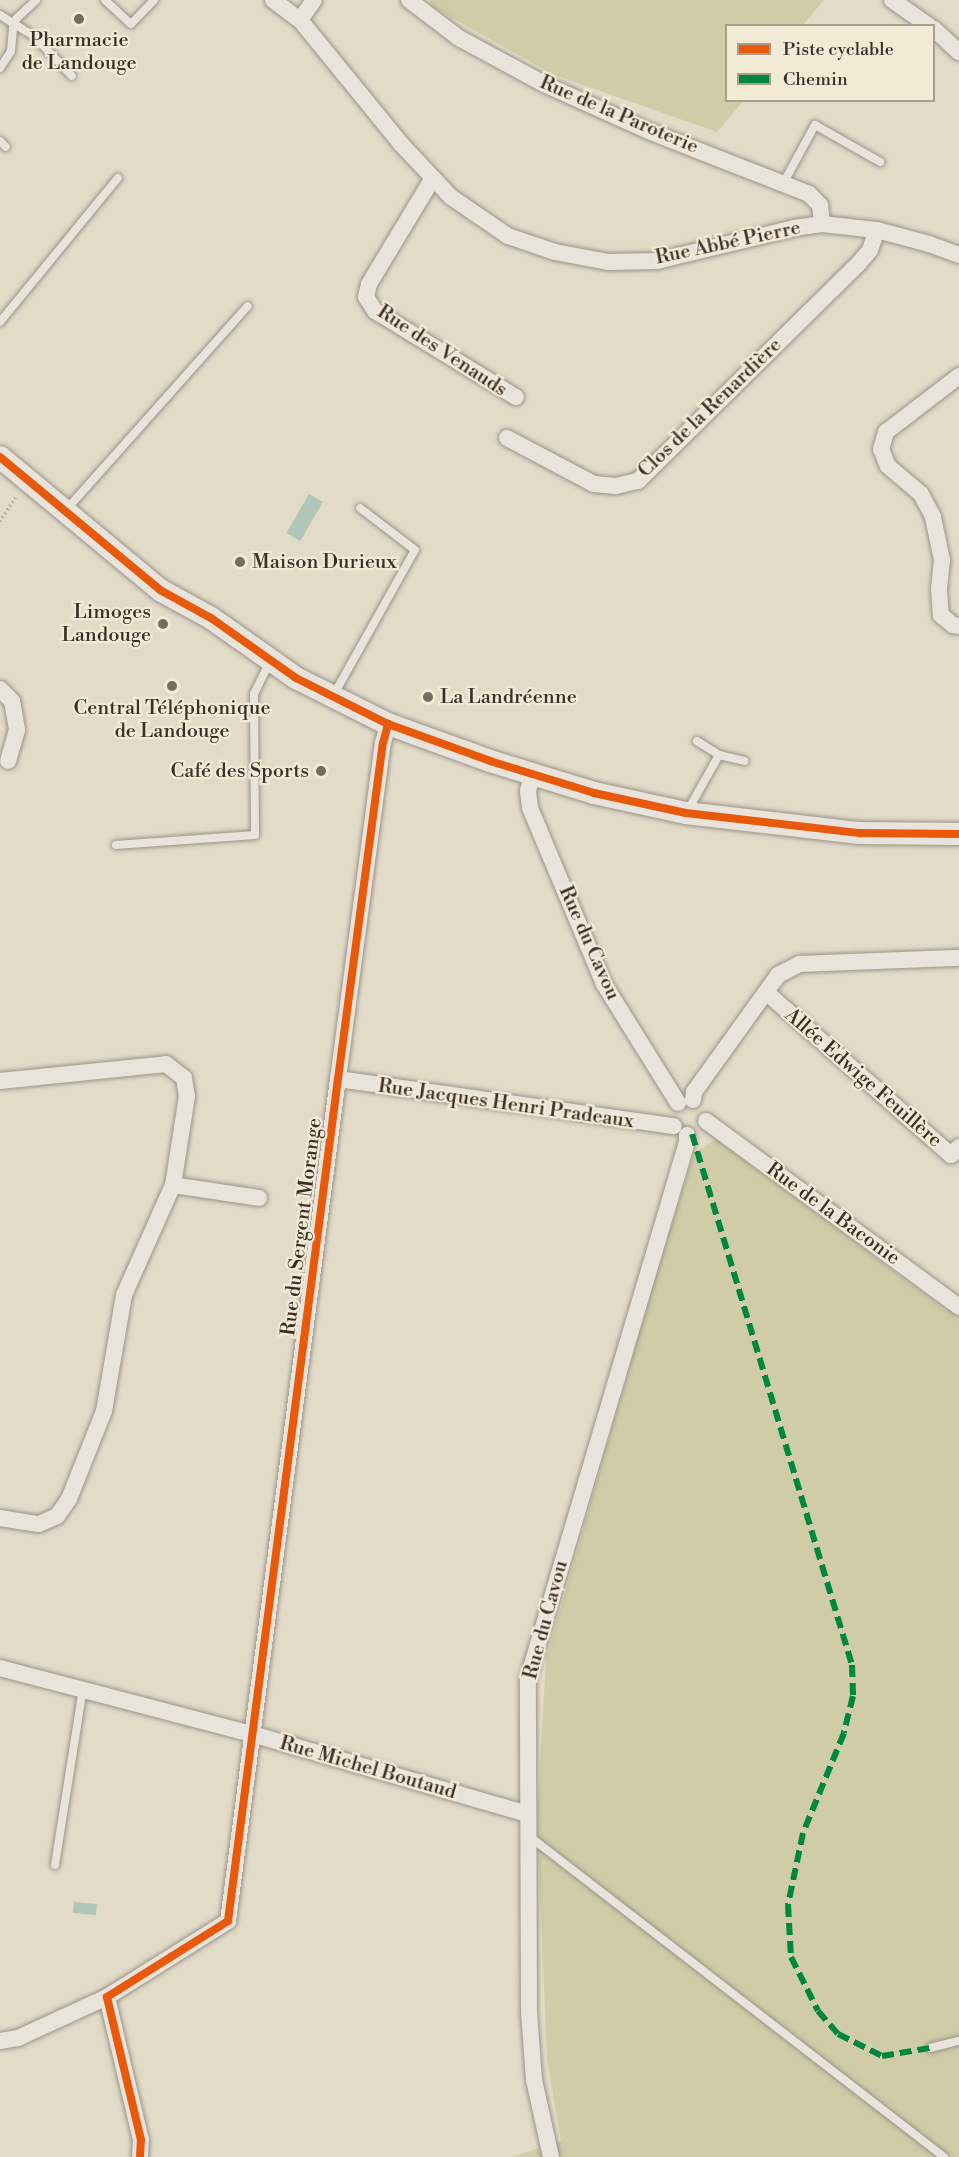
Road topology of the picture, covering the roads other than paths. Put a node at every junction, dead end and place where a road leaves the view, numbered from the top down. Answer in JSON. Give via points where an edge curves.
{"nodes":[{"id":1,"x":36,"y":0,"type":"edge"},
{"id":2,"x":105,"y":0,"type":"edge"},
{"id":3,"x":154,"y":0,"type":"edge"},
{"id":4,"x":273,"y":0,"type":"edge"},
{"id":5,"x":314,"y":0,"type":"edge"},
{"id":6,"x":409,"y":0,"type":"edge"},
{"id":7,"x":892,"y":0,"type":"edge"},
{"id":8,"x":0,"y":15,"type":"edge"},
{"id":9,"x":300,"y":20,"type":"junction"},
{"id":10,"x":926,"y":24,"type":"edge"},
{"id":11,"x":13,"y":26,"type":"junction"},
{"id":12,"x":935,"y":31,"type":"edge"},
{"id":13,"x":959,"y":52,"type":"edge"},
{"id":14,"x":0,"y":68,"type":"edge"},
{"id":15,"x":72,"y":76,"type":"dead end"},
{"id":16,"x":880,"y":162,"type":"dead end"},
{"id":17,"x":118,"y":178,"type":"dead end"},
{"id":18,"x":433,"y":178,"type":"junction"},
{"id":19,"x":784,"y":182,"type":"junction"},
{"id":20,"x":822,"y":224,"type":"junction"},
{"id":21,"x":877,"y":230,"type":"junction"},
{"id":22,"x":959,"y":255,"type":"edge"},
{"id":23,"x":248,"y":306,"type":"dead end"},
{"id":24,"x":0,"y":322,"type":"edge"},
{"id":25,"x":959,"y":375,"type":"edge"},
{"id":26,"x":516,"y":397,"type":"dead end"},
{"id":27,"x":507,"y":438,"type":"dead end"},
{"id":28,"x":0,"y":457,"type":"edge"},
{"id":29,"x":360,"y":508,"type":"dead end"},
{"id":30,"x":65,"y":511,"type":"junction"},
{"id":31,"x":959,"y":626,"type":"edge"},
{"id":32,"x":270,"y":661,"type":"junction"},
{"id":33,"x":0,"y":689,"type":"edge"},
{"id":34,"x":332,"y":698,"type":"junction"},
{"id":35,"x":388,"y":724,"type":"junction"},
{"id":36,"x":697,"y":741,"type":"dead end"},
{"id":37,"x":719,"y":755,"type":"junction"},
{"id":38,"x":8,"y":760,"type":"dead end"},
{"id":39,"x":744,"y":761,"type":"dead end"},
{"id":40,"x":533,"y":772,"type":"junction"},
{"id":41,"x":686,"y":813,"type":"junction"},
{"id":42,"x":959,"y":834,"type":"edge"},
{"id":43,"x":116,"y":845,"type":"dead end"},
{"id":44,"x":959,"y":958,"type":"edge"},
{"id":45,"x":767,"y":993,"type":"junction"},
{"id":46,"x":338,"y":1079,"type":"junction"},
{"id":47,"x":0,"y":1081,"type":"edge"},
{"id":48,"x":685,"y":1101,"type":"junction"},
{"id":49,"x":706,"y":1121,"type":"junction"},
{"id":50,"x":680,"y":1130,"type":"junction"},
{"id":51,"x":959,"y":1147,"type":"edge"},
{"id":52,"x":173,"y":1185,"type":"junction"},
{"id":53,"x":259,"y":1198,"type":"dead end"},
{"id":54,"x":959,"y":1307,"type":"edge"},
{"id":55,"x":0,"y":1518,"type":"edge"},
{"id":56,"x":0,"y":1668,"type":"edge"},
{"id":57,"x":83,"y":1688,"type":"junction"},
{"id":58,"x":252,"y":1734,"type":"junction"},
{"id":59,"x":527,"y":1814,"type":"junction"},
{"id":60,"x":527,"y":1834,"type":"junction"},
{"id":61,"x":55,"y":1866,"type":"dead end"},
{"id":62,"x":106,"y":1997,"type":"junction"},
{"id":63,"x":0,"y":2041,"type":"edge"},
{"id":64,"x":959,"y":2041,"type":"edge"},
{"id":65,"x":930,"y":2048,"type":"dead end"},
{"id":66,"x":140,"y":2157,"type":"edge"},
{"id":67,"x":551,"y":2157,"type":"edge"},
{"id":68,"x":944,"y":2157,"type":"edge"}],
"edges":[{"from":1,"to":11,"type":"lane"},
{"from":2,"to":3,"type":"lane","via":[[131,24]]},
{"from":4,"to":9,"type":"street","name":"Rue Abbé Pierre"},
{"from":5,"to":9,"type":"street"},
{"from":6,"to":19,"type":"street","name":"Rue de la Paroterie","via":[[459,38],[544,84],[651,132]]},
{"from":7,"to":10,"type":"street"},
{"from":8,"to":11,"type":"lane"},
{"from":9,"to":18,"type":"street","name":"Rue Abbé Pierre"},
{"from":11,"to":14,"type":"lane","via":[[11,51]]},
{"from":11,"to":15,"type":"lane","via":[[34,36]]},
{"from":12,"to":13,"type":"street"},
{"from":16,"to":19,"type":"lane","via":[[815,125]]},
{"from":17,"to":24,"type":"lane"},
{"from":18,"to":20,"type":"street","name":"Rue Abbé Pierre","via":[[451,197],[508,236],[555,252],[609,262],[657,261]]},
{"from":18,"to":26,"type":"street","name":"Rue des Venauds","via":[[369,284],[366,297],[375,311]]},
{"from":19,"to":20,"type":"street","name":"Rue de la Paroterie","via":[[809,194],[820,205]]},
{"from":20,"to":21,"type":"street","name":"Rue Abbé Pierre"},
{"from":21,"to":22,"type":"street","name":"Rue Abbé Pierre"},
{"from":21,"to":27,"type":"street","name":"Clos de la Renardière","via":[[870,250],[858,264],[638,481],[615,486],[594,484]]},
{"from":23,"to":30,"type":"lane"},
{"from":25,"to":31,"type":"street","via":[[886,432],[881,449],[888,466],[921,494],[933,517],[942,560],[941,615]]},
{"from":28,"to":30,"type":"main road"},
{"from":29,"to":34,"type":"lane","via":[[415,550]]},
{"from":30,"to":32,"type":"main road","via":[[143,577],[211,618]]},
{"from":32,"to":34,"type":"main road"},
{"from":32,"to":43,"type":"lane","via":[[254,694],[255,835]]},
{"from":33,"to":38,"type":"street","via":[[12,701],[17,730]]},
{"from":34,"to":35,"type":"main road"},
{"from":35,"to":40,"type":"main road","via":[[490,761]]},
{"from":35,"to":46,"type":"street","name":"Rue du Sergent Morange"},
{"from":36,"to":37,"type":"lane"},
{"from":37,"to":39,"type":"lane"},
{"from":37,"to":41,"type":"lane"},
{"from":40,"to":41,"type":"main road","via":[[594,793]]},
{"from":40,"to":48,"type":"street","name":"Rue du Cavou","via":[[528,791],[530,807],[604,984]]},
{"from":41,"to":42,"type":"main road","via":[[860,833]]},
{"from":44,"to":45,"type":"street","via":[[800,964],[778,975]]},
{"from":45,"to":48,"type":"street"},
{"from":45,"to":51,"type":"street","name":"Allée Edwige Feuillère","via":[[951,1155]]},
{"from":46,"to":50,"type":"street","name":"Rue Jacques Henri Pradeaux"},
{"from":46,"to":58,"type":"street","name":"Rue du Sergent Morange"},
{"from":47,"to":52,"type":"street","via":[[166,1064],[184,1078],[187,1096]]},
{"from":48,"to":49,"type":"street","via":[[705,1110]]},
{"from":48,"to":50,"type":"street","via":[[671,1116]]},
{"from":49,"to":50,"type":"street","via":[[697,1133]]},
{"from":49,"to":54,"type":"street","name":"Rue de la Baconie"},
{"from":50,"to":59,"type":"street","name":"Rue du Cavou","via":[[684,1153],[528,1678]]},
{"from":52,"to":53,"type":"street"},
{"from":52,"to":55,"type":"street","via":[[124,1295],[104,1411],[69,1499],[57,1516],[39,1524]]},
{"from":56,"to":57,"type":"street","name":"Rue Michel Boutaud"},
{"from":57,"to":58,"type":"street","name":"Rue Michel Boutaud"},
{"from":57,"to":61,"type":"lane"},
{"from":58,"to":59,"type":"street","name":"Rue Michel Boutaud"},
{"from":58,"to":62,"type":"street","name":"Rue du Sergent Morange","via":[[228,1921]]},
{"from":59,"to":60,"type":"street","name":"Rue du Cavou"},
{"from":60,"to":67,"type":"street","name":"Rue du Cavou","via":[[529,2012],[534,2080]]},
{"from":60,"to":68,"type":"lane"},
{"from":62,"to":63,"type":"street","via":[[18,2038]]},
{"from":62,"to":66,"type":"street","via":[[141,2140]]},
{"from":64,"to":65,"type":"lane"}]}
